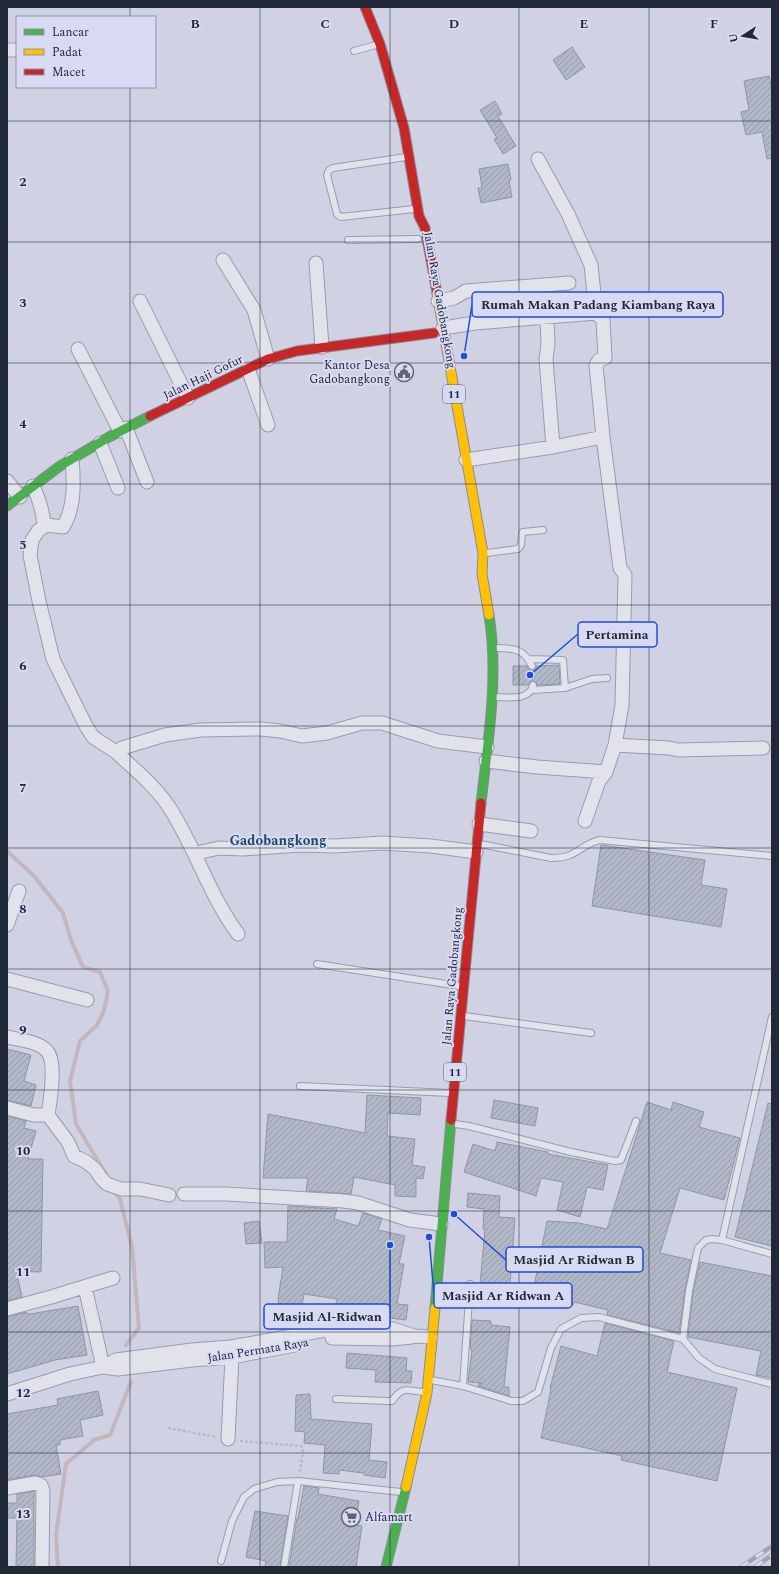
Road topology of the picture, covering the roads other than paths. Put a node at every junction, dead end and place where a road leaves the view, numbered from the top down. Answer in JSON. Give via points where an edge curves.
{"nodes":[{"id":1,"x":365,"y":7,"type":"edge"},
{"id":2,"x":380,"y":44,"type":"junction"},
{"id":3,"x":354,"y":52,"type":"dead end"},
{"id":4,"x":408,"y":157,"type":"junction"},
{"id":5,"x":538,"y":159,"type":"dead end"},
{"id":6,"x":418,"y":212,"type":"junction"},
{"id":7,"x":348,"y":240,"type":"dead end"},
{"id":8,"x":418,"y":242,"type":"joint"},
{"id":9,"x":223,"y":260,"type":"dead end"},
{"id":10,"x":316,"y":263,"type":"dead end"},
{"id":11,"x":569,"y":283,"type":"dead end"},
{"id":12,"x":140,"y":301,"type":"dead end"},
{"id":13,"x":438,"y":301,"type":"junction"},
{"id":14,"x":596,"y":313,"type":"junction"},
{"id":15,"x":547,"y":318,"type":"junction"},
{"id":16,"x":436,"y":331,"type":"junction"},
{"id":17,"x":322,"y":347,"type":"junction"},
{"id":18,"x":78,"y":349,"type":"dead end"},
{"id":19,"x":268,"y":359,"type":"junction"},
{"id":20,"x":248,"y":369,"type":"junction"},
{"id":21,"x":188,"y":398,"type":"junction"},
{"id":22,"x":268,"y":425,"type":"dead end"},
{"id":23,"x":123,"y":430,"type":"junction"},
{"id":24,"x":603,"y":437,"type":"junction"},
{"id":25,"x":100,"y":442,"type":"junction"},
{"id":26,"x":553,"y":447,"type":"junction"},
{"id":27,"x":72,"y":459,"type":"junction"},
{"id":28,"x":466,"y":460,"type":"junction"},
{"id":29,"x":7,"y":481,"type":"edge"},
{"id":30,"x":147,"y":482,"type":"dead end"},
{"id":31,"x":33,"y":486,"type":"junction"},
{"id":32,"x":118,"y":488,"type":"dead end"},
{"id":33,"x":20,"y":497,"type":"junction"},
{"id":34,"x":7,"y":506,"type":"edge"},
{"id":35,"x":44,"y":525,"type":"junction"},
{"id":36,"x":543,"y":530,"type":"dead end"},
{"id":37,"x":483,"y":554,"type":"junction"},
{"id":38,"x":472,"y":555,"type":"dead end"},
{"id":39,"x":482,"y":574,"type":"junction"},
{"id":40,"x":492,"y":648,"type":"junction"},
{"id":41,"x":529,"y":658,"type":"junction"},
{"id":42,"x":532,"y":666,"type":"dead end"},
{"id":43,"x":607,"y":678,"type":"dead end"},
{"id":44,"x":565,"y":688,"type":"junction"},
{"id":45,"x":492,"y":697,"type":"junction"},
{"id":46,"x":615,"y":745,"type":"junction"},
{"id":47,"x":487,"y":747,"type":"junction"},
{"id":48,"x":763,"y":748,"type":"dead end"},
{"id":49,"x":116,"y":752,"type":"junction"},
{"id":50,"x":486,"y":761,"type":"junction"},
{"id":51,"x":606,"y":772,"type":"junction"},
{"id":52,"x":585,"y":821,"type":"dead end"},
{"id":53,"x":479,"y":824,"type":"junction"},
{"id":54,"x":531,"y":831,"type":"dead end"},
{"id":55,"x":476,"y":848,"type":"junction"},
{"id":56,"x":772,"y":856,"type":"edge"},
{"id":57,"x":197,"y":858,"type":"junction"},
{"id":58,"x":19,"y":891,"type":"dead end"},
{"id":59,"x":7,"y":925,"type":"edge"},
{"id":60,"x":238,"y":934,"type":"dead end"},
{"id":61,"x":317,"y":964,"type":"dead end"},
{"id":62,"x":7,"y":979,"type":"edge"},
{"id":63,"x":463,"y":986,"type":"junction"},
{"id":64,"x":87,"y":1000,"type":"dead end"},
{"id":65,"x":460,"y":1016,"type":"junction"},
{"id":66,"x":772,"y":1017,"type":"edge"},
{"id":67,"x":591,"y":1033,"type":"dead end"},
{"id":68,"x":7,"y":1037,"type":"edge"},
{"id":69,"x":300,"y":1086,"type":"dead end"},
{"id":70,"x":453,"y":1093,"type":"junction"},
{"id":71,"x":7,"y":1108,"type":"edge"},
{"id":72,"x":48,"y":1115,"type":"junction"},
{"id":73,"x":636,"y":1121,"type":"dead end"},
{"id":74,"x":450,"y":1123,"type":"junction"},
{"id":75,"x":184,"y":1194,"type":"dead end"},
{"id":76,"x":169,"y":1195,"type":"dead end"},
{"id":77,"x":441,"y":1224,"type":"junction"},
{"id":78,"x":722,"y":1240,"type":"junction"},
{"id":79,"x":772,"y":1254,"type":"edge"},
{"id":80,"x":113,"y":1278,"type":"dead end"},
{"id":81,"x":470,"y":1284,"type":"dead end"},
{"id":82,"x":85,"y":1287,"type":"junction"},
{"id":83,"x":7,"y":1309,"type":"edge"},
{"id":84,"x":414,"y":1336,"type":"junction"},
{"id":85,"x":431,"y":1338,"type":"junction"},
{"id":86,"x":683,"y":1339,"type":"junction"},
{"id":87,"x":232,"y":1357,"type":"junction"},
{"id":88,"x":103,"y":1367,"type":"junction"},
{"id":89,"x":428,"y":1380,"type":"junction"},
{"id":90,"x":772,"y":1384,"type":"edge"},
{"id":91,"x":463,"y":1386,"type":"junction"},
{"id":92,"x":427,"y":1393,"type":"junction"},
{"id":93,"x":7,"y":1394,"type":"edge"},
{"id":94,"x":336,"y":1399,"type":"dead end"},
{"id":95,"x":228,"y":1439,"type":"road end"},
{"id":96,"x":298,"y":1481,"type":"junction"},
{"id":97,"x":7,"y":1488,"type":"edge"},
{"id":98,"x":405,"y":1492,"type":"junction"},
{"id":99,"x":220,"y":1561,"type":"dead end"},
{"id":100,"x":42,"y":1567,"type":"edge"},
{"id":101,"x":284,"y":1567,"type":"edge"},
{"id":102,"x":386,"y":1567,"type":"edge"}],
"edges":[{"from":1,"to":2,"type":"main road","name":"Jalan Raya Gadobangkong","number":"11"},
{"from":2,"to":3,"type":"lane"},
{"from":2,"to":4,"type":"main road","name":"Jalan Raya Gadobangkong","number":"11","via":[[404,128]]},
{"from":4,"to":6,"type":"main road","name":"Jalan Raya Gadobangkong","number":"11"},
{"from":4,"to":6,"type":"lane","via":[[333,168],[327,175],[337,214],[341,217]]},
{"from":5,"to":14,"type":"street","via":[[591,264]]},
{"from":6,"to":8,"type":"main road","name":"Jalan Raya Gadobangkong","number":"11"},
{"from":6,"to":13,"type":"main road","name":"Jalan Raya Gadobangkong","number":"11","via":[[425,228]]},
{"from":7,"to":8,"type":"lane"},
{"from":9,"to":19,"type":"street","via":[[254,310]]},
{"from":10,"to":17,"type":"street"},
{"from":11,"to":13,"type":"street","via":[[466,291],[454,298]]},
{"from":12,"to":21,"type":"street"},
{"from":13,"to":16,"type":"main road","name":"Jalan Raya Gadobangkong","number":"11"},
{"from":14,"to":15,"type":"street"},
{"from":14,"to":24,"type":"street","via":[[603,320],[605,358],[599,360],[596,365]]},
{"from":15,"to":16,"type":"street","via":[[475,323]]},
{"from":15,"to":26,"type":"street","via":[[546,359]]},
{"from":16,"to":17,"type":"main road","name":"Jalan Haji Gofur"},
{"from":16,"to":28,"type":"main road","name":"Jalan Raya Gadobangkong","number":"11"},
{"from":17,"to":19,"type":"main road","name":"Jalan Haji Gofur"},
{"from":18,"to":23,"type":"street"},
{"from":19,"to":20,"type":"main road","name":"Jalan Haji Gofur"},
{"from":20,"to":21,"type":"main road","name":"Jalan Haji Gofur"},
{"from":20,"to":22,"type":"street"},
{"from":21,"to":23,"type":"main road","name":"Jalan Haji Gofur"},
{"from":23,"to":25,"type":"main road","name":"Jalan Haji Gofur"},
{"from":23,"to":30,"type":"street"},
{"from":24,"to":26,"type":"street"},
{"from":24,"to":46,"type":"street","via":[[620,568],[624,575],[622,705]]},
{"from":25,"to":27,"type":"main road","name":"Jalan Haji Gofur"},
{"from":25,"to":32,"type":"street"},
{"from":26,"to":28,"type":"street"},
{"from":27,"to":31,"type":"main road","name":"Jalan Haji Gofur"},
{"from":27,"to":35,"type":"street","via":[[74,487],[63,528]]},
{"from":28,"to":37,"type":"main road","name":"Jalan Raya Gadobangkong","number":"11"},
{"from":29,"to":33,"type":"street"},
{"from":31,"to":33,"type":"main road","name":"Jalan Haji Gofur"},
{"from":31,"to":35,"type":"street","via":[[39,498]]},
{"from":33,"to":34,"type":"main road","name":"Jalan Haji Gofur"},
{"from":35,"to":49,"type":"street","via":[[32,540],[30,555],[53,659],[93,737]]},
{"from":36,"to":37,"type":"lane","via":[[523,532],[518,548]]},
{"from":37,"to":39,"type":"main road","name":"Jalan Raya Gadobangkong","number":"11"},
{"from":38,"to":39,"type":"main road","name":"Jalan Raya Gadobangkong","number":"11"},
{"from":39,"to":40,"type":"main road","name":"Jalan Raya Gadobangkong","number":"11"},
{"from":40,"to":41,"type":"lane","via":[[509,648],[523,652]]},
{"from":40,"to":45,"type":"main road","name":"Jalan Raya Gadobangkong","number":"11"},
{"from":41,"to":42,"type":"lane"},
{"from":41,"to":44,"type":"lane","via":[[563,660]]},
{"from":43,"to":44,"type":"lane","via":[[592,679]]},
{"from":44,"to":45,"type":"lane","via":[[532,687],[528,695],[522,697]]},
{"from":45,"to":47,"type":"main road","name":"Jalan Raya Gadobangkong","number":"11"},
{"from":46,"to":48,"type":"street","via":[[678,750]]},
{"from":46,"to":51,"type":"street"},
{"from":47,"to":49,"type":"street","via":[[438,741],[382,723],[362,723],[327,733],[302,736],[261,729],[201,730],[165,735]]},
{"from":47,"to":50,"type":"main road","name":"Jalan Raya Gadobangkong","number":"11"},
{"from":49,"to":57,"type":"street","via":[[160,795]]},
{"from":50,"to":51,"type":"street"},
{"from":50,"to":53,"type":"main road","name":"Jalan Raya Gadobangkong","number":"11"},
{"from":51,"to":52,"type":"street"},
{"from":53,"to":54,"type":"street"},
{"from":53,"to":55,"type":"main road","name":"Jalan Raya Gadobangkong","number":"11"},
{"from":55,"to":56,"type":"lane","via":[[561,858],[600,840]]},
{"from":55,"to":57,"type":"street","via":[[382,843],[301,845],[219,848],[201,852]]},
{"from":55,"to":63,"type":"main road","name":"Jalan Raya Gadobangkong","number":"11"},
{"from":57,"to":60,"type":"street"},
{"from":58,"to":59,"type":"street"},
{"from":61,"to":63,"type":"lane"},
{"from":62,"to":64,"type":"street"},
{"from":63,"to":65,"type":"main road","name":"Jalan Raya Gadobangkong","number":"11"},
{"from":65,"to":67,"type":"lane"},
{"from":65,"to":70,"type":"main road","name":"Jalan Raya Gadobangkong","number":"11"},
{"from":66,"to":78,"type":"lane"},
{"from":68,"to":72,"type":"street","via":[[35,1044],[51,1057]]},
{"from":69,"to":70,"type":"lane"},
{"from":70,"to":74,"type":"main road","name":"Jalan Raya Gadobangkong","number":"11"},
{"from":71,"to":72,"type":"street","via":[[34,1115]]},
{"from":72,"to":76,"type":"street","via":[[68,1142],[74,1156],[95,1169],[107,1184],[121,1189],[140,1189]]},
{"from":73,"to":74,"type":"lane","via":[[621,1160],[615,1161]]},
{"from":74,"to":77,"type":"main road","name":"Jalan Raya Gadobangkong","number":"11"},
{"from":75,"to":77,"type":"street","via":[[344,1201],[410,1220]]},
{"from":77,"to":85,"type":"main road","name":"Jalan Raya Gadobangkong","number":"11"},
{"from":78,"to":79,"type":"lane"},
{"from":78,"to":86,"type":"lane","via":[[706,1240],[698,1248]]},
{"from":80,"to":82,"type":"street"},
{"from":81,"to":91,"type":"lane"},
{"from":82,"to":83,"type":"street"},
{"from":82,"to":88,"type":"street"},
{"from":84,"to":85,"type":"street"},
{"from":84,"to":87,"type":"street","name":"Jalan Permata Raya","via":[[392,1339],[332,1338]]},
{"from":84,"to":88,"type":"street","via":[[393,1329],[331,1329],[231,1347],[116,1360]]},
{"from":85,"to":89,"type":"main road","name":"Jalan Raya Gadobangkong","number":"11"},
{"from":86,"to":90,"type":"lane","via":[[699,1358],[715,1369]]},
{"from":86,"to":91,"type":"lane","via":[[599,1317],[581,1318],[561,1329],[550,1348],[538,1392],[523,1401],[511,1401]]},
{"from":87,"to":88,"type":"street","name":"Jalan Permata Raya","via":[[118,1369]]},
{"from":87,"to":95,"type":"street"},
{"from":88,"to":93,"type":"street","via":[[70,1374]]},
{"from":89,"to":91,"type":"lane"},
{"from":89,"to":92,"type":"main road","name":"Jalan Raya Gadobangkong","number":"11"},
{"from":92,"to":94,"type":"lane","via":[[403,1390],[399,1391],[392,1401]]},
{"from":92,"to":98,"type":"main road","name":"Jalan Raya Gadobangkong","number":"11"},
{"from":96,"to":98,"type":"lane"},
{"from":96,"to":99,"type":"lane","via":[[277,1482],[254,1489],[244,1497],[232,1521]]},
{"from":96,"to":101,"type":"lane"},
{"from":97,"to":100,"type":"street","via":[[35,1483],[41,1485]]},
{"from":98,"to":102,"type":"main road","name":"Jalan Raya Gadobangkong","number":"11"}]}
